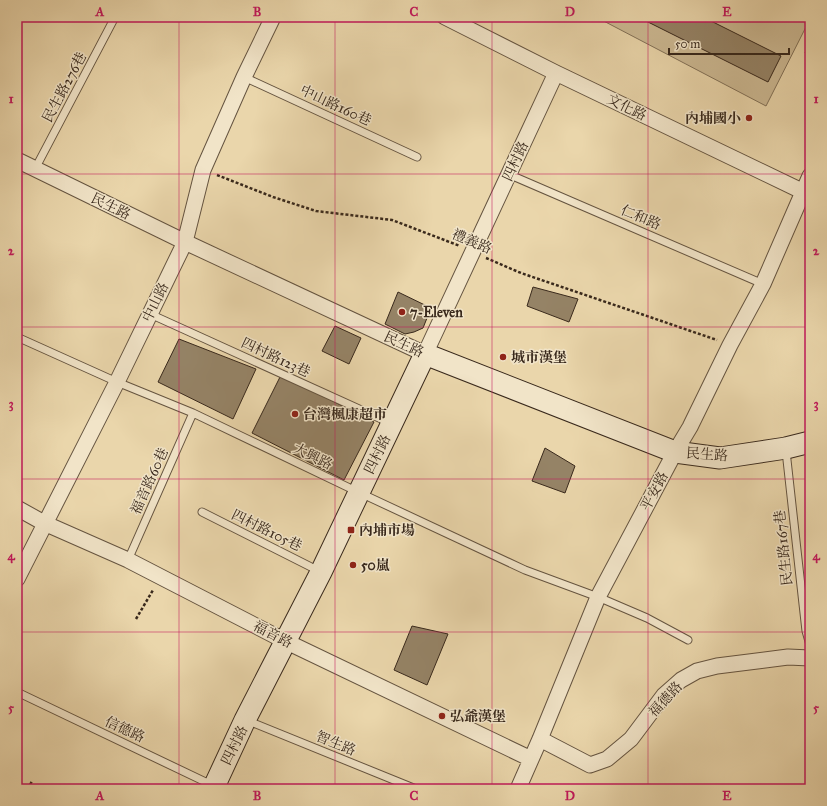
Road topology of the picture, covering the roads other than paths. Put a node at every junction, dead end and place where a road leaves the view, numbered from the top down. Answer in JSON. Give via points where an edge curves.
{"nodes":[{"id":1,"x":115,"y":17,"type":"edge"},
{"id":2,"x":273,"y":17,"type":"edge"},
{"id":3,"x":445,"y":17,"type":"edge"},
{"id":4,"x":556,"y":73,"type":"junction"},
{"id":5,"x":244,"y":77,"type":"junction"},
{"id":6,"x":417,"y":157,"type":"dead end"},
{"id":7,"x":17,"y":160,"type":"edge"},
{"id":8,"x":35,"y":169,"type":"junction"},
{"id":9,"x":508,"y":174,"type":"junction"},
{"id":10,"x":810,"y":176,"type":"edge"},
{"id":11,"x":806,"y":194,"type":"edge"},
{"id":12,"x":185,"y":242,"type":"junction"},
{"id":13,"x":763,"y":284,"type":"junction"},
{"id":14,"x":150,"y":314,"type":"junction"},
{"id":15,"x":17,"y":337,"type":"edge"},
{"id":16,"x":425,"y":354,"type":"junction"},
{"id":17,"x":117,"y":382,"type":"junction"},
{"id":18,"x":193,"y":413,"type":"junction"},
{"id":19,"x":391,"y":424,"type":"junction"},
{"id":20,"x":810,"y":442,"type":"edge"},
{"id":21,"x":786,"y":448,"type":"junction"},
{"id":22,"x":675,"y":452,"type":"junction"},
{"id":23,"x":358,"y":492,"type":"junction"},
{"id":24,"x":17,"y":508,"type":"edge"},
{"id":25,"x":202,"y":512,"type":"dead end"},
{"id":26,"x":44,"y":523,"type":"junction"},
{"id":27,"x":128,"y":560,"type":"junction"},
{"id":28,"x":321,"y":572,"type":"junction"},
{"id":29,"x":17,"y":579,"type":"edge"},
{"id":30,"x":598,"y":597,"type":"junction"},
{"id":31,"x":688,"y":640,"type":"dead end"},
{"id":32,"x":285,"y":641,"type":"junction"},
{"id":33,"x":810,"y":645,"type":"edge"},
{"id":34,"x":810,"y":658,"type":"edge"},
{"id":35,"x":17,"y":692,"type":"edge"},
{"id":36,"x":246,"y":720,"type":"junction"},
{"id":37,"x":540,"y":740,"type":"junction"},
{"id":38,"x":530,"y":759,"type":"junction"},
{"id":39,"x":216,"y":788,"type":"edge"},
{"id":40,"x":416,"y":789,"type":"edge"},
{"id":41,"x":518,"y":789,"type":"edge"}],
"edges":[{"from":1,"to":8,"type":"lane","name":"民生路276巷"},
{"from":2,"to":5,"type":"street","name":"中山路"},
{"from":3,"to":4,"type":"street","name":"文化路"},
{"from":4,"to":9,"type":"street","name":"四村路"},
{"from":4,"to":11,"type":"street","name":"文化路"},
{"from":5,"to":6,"type":"lane","name":"中山路160巷"},
{"from":5,"to":12,"type":"street","name":"中山路","via":[[203,170]]},
{"from":7,"to":8,"type":"street","name":"民生路"},
{"from":8,"to":12,"type":"street","name":"民生路"},
{"from":9,"to":13,"type":"lane","name":"仁和路"},
{"from":9,"to":16,"type":"street","name":"四村路"},
{"from":10,"to":11,"type":"street","name":"平安路"},
{"from":11,"to":13,"type":"street","name":"平安路"},
{"from":12,"to":14,"type":"street","name":"中山路"},
{"from":12,"to":16,"type":"street","name":"民生路"},
{"from":13,"to":22,"type":"street","name":"平安路"},
{"from":14,"to":17,"type":"street","name":"中山路"},
{"from":14,"to":19,"type":"lane","name":"四村路123巷"},
{"from":15,"to":17,"type":"lane","name":"大興路"},
{"from":16,"to":19,"type":"main road","name":"四村路"},
{"from":16,"to":22,"type":"main road","name":"民生路"},
{"from":17,"to":18,"type":"lane","name":"大興路"},
{"from":17,"to":26,"type":"street","name":"中山路"},
{"from":18,"to":23,"type":"lane","name":"大興路"},
{"from":18,"to":27,"type":"lane","name":"福音路60巷"},
{"from":19,"to":23,"type":"main road","name":"四村路"},
{"from":20,"to":21,"type":"main road","name":"民生路"},
{"from":21,"to":22,"type":"main road","name":"民生路","via":[[720,458]]},
{"from":21,"to":33,"type":"lane","name":"民生路167巷","via":[[806,631]]},
{"from":22,"to":30,"type":"street","name":"平安路"},
{"from":23,"to":28,"type":"main road","name":"四村路"},
{"from":23,"to":30,"type":"lane","name":"大興路","via":[[525,570]]},
{"from":24,"to":26,"type":"street","name":"福音路"},
{"from":25,"to":28,"type":"lane","name":"四村路105巷"},
{"from":26,"to":27,"type":"street","name":"福音路"},
{"from":26,"to":29,"type":"street","name":"中山路"},
{"from":27,"to":32,"type":"street","name":"福音路"},
{"from":28,"to":32,"type":"main road","name":"四村路"},
{"from":30,"to":31,"type":"lane","name":"大興路","via":[[647,618]]},
{"from":30,"to":37,"type":"street","name":"平安路"},
{"from":32,"to":36,"type":"main road","name":"四村路"},
{"from":32,"to":38,"type":"street","name":"福音路"},
{"from":34,"to":37,"type":"street","name":"福德路","via":[[757,660],[697,671],[681,680],[664,695],[631,739],[607,759],[590,765]]},
{"from":35,"to":39,"type":"lane","name":"信德路"},
{"from":36,"to":39,"type":"main road","name":"四村路"},
{"from":36,"to":40,"type":"lane","name":"智生路"},
{"from":37,"to":38,"type":"street","name":"平安路"},
{"from":38,"to":41,"type":"street","name":"平安路"}]}
